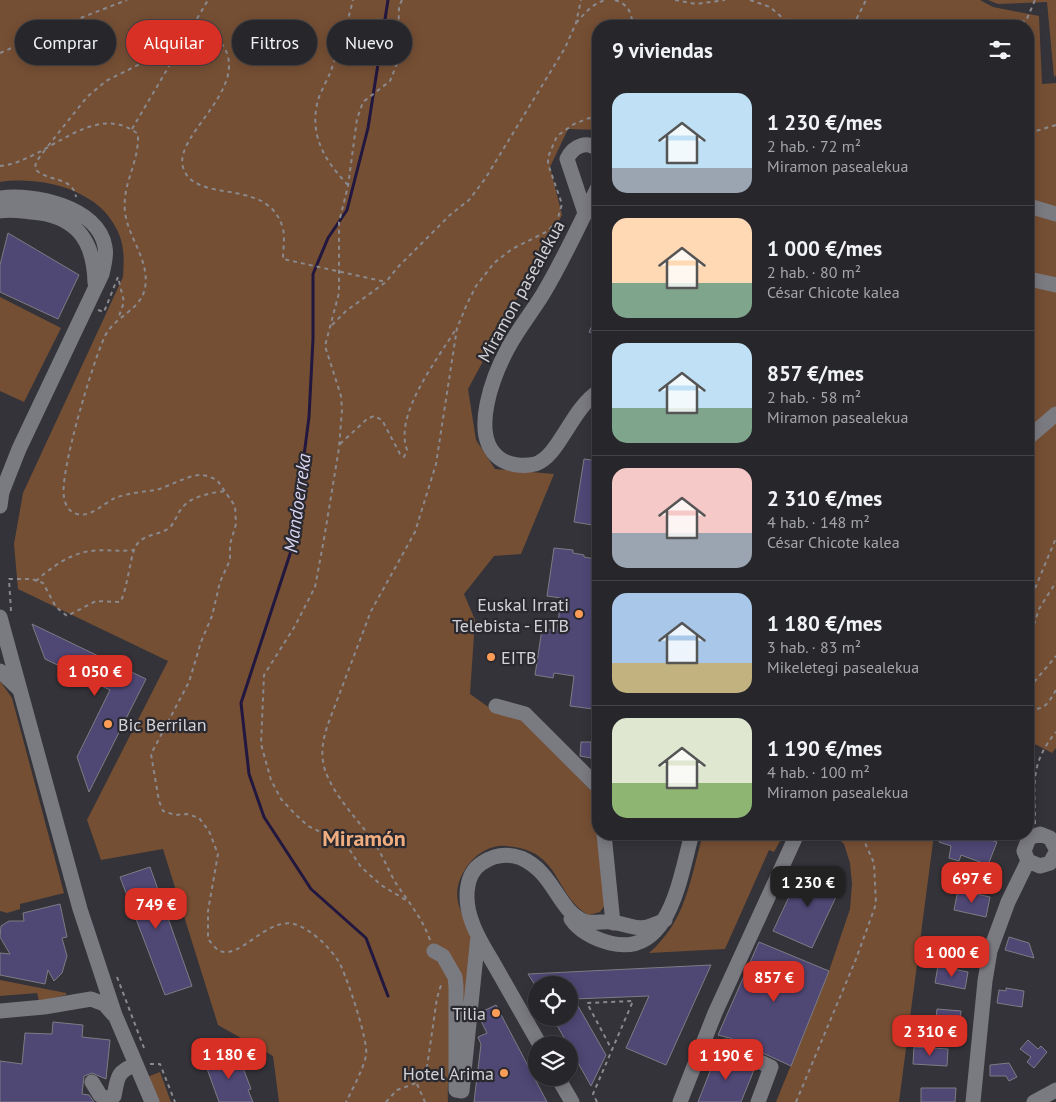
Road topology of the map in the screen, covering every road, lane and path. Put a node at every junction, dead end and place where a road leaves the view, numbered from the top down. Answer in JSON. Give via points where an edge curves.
{"nodes":[{"id":1,"x":127,"y":0,"type":"edge"},
{"id":2,"x":208,"y":0,"type":"edge"},
{"id":3,"x":354,"y":0,"type":"edge"},
{"id":4,"x":402,"y":0,"type":"edge"},
{"id":5,"x":581,"y":0,"type":"edge"},
{"id":6,"x":606,"y":0,"type":"edge"},
{"id":7,"x":615,"y":0,"type":"edge"},
{"id":8,"x":625,"y":0,"type":"edge"},
{"id":9,"x":675,"y":0,"type":"edge"},
{"id":10,"x":725,"y":0,"type":"edge"},
{"id":11,"x":750,"y":0,"type":"edge"},
{"id":12,"x":866,"y":0,"type":"edge"},
{"id":13,"x":1035,"y":0,"type":"edge"},
{"id":14,"x":625,"y":4,"type":"junction"},
{"id":15,"x":196,"y":20,"type":"edge"},
{"id":16,"x":632,"y":20,"type":"edge"},
{"id":17,"x":785,"y":20,"type":"edge"},
{"id":18,"x":856,"y":20,"type":"edge"},
{"id":19,"x":1026,"y":20,"type":"edge"},
{"id":20,"x":576,"y":23,"type":"junction"},
{"id":21,"x":222,"y":45,"type":"edge"},
{"id":22,"x":0,"y":53,"type":"edge"},
{"id":23,"x":138,"y":65,"type":"edge"},
{"id":24,"x":169,"y":65,"type":"edge"},
{"id":25,"x":592,"y":119,"type":"edge"},
{"id":26,"x":1055,"y":125,"type":"edge"},
{"id":27,"x":132,"y":130,"type":"junction"},
{"id":28,"x":1034,"y":131,"type":"edge"},
{"id":29,"x":592,"y":146,"type":"edge"},
{"id":30,"x":46,"y":148,"type":"junction"},
{"id":31,"x":0,"y":166,"type":"edge"},
{"id":32,"x":348,"y":186,"type":"junction"},
{"id":33,"x":0,"y":198,"type":"edge"},
{"id":34,"x":592,"y":199,"type":"edge"},
{"id":35,"x":1034,"y":207,"type":"edge"},
{"id":36,"x":74,"y":210,"type":"junction"},
{"id":37,"x":0,"y":211,"type":"edge"},
{"id":38,"x":585,"y":213,"type":"junction"},
{"id":39,"x":1056,"y":214,"type":"edge"},
{"id":40,"x":98,"y":248,"type":"junction"},
{"id":41,"x":1034,"y":280,"type":"edge"},
{"id":42,"x":386,"y":282,"type":"junction"},
{"id":43,"x":1056,"y":285,"type":"edge"},
{"id":44,"x":92,"y":298,"type":"junction"},
{"id":45,"x":117,"y":321,"type":"junction"},
{"id":46,"x":330,"y":327,"type":"junction"},
{"id":47,"x":457,"y":328,"type":"junction"},
{"id":48,"x":592,"y":395,"type":"edge"},
{"id":49,"x":1056,"y":414,"type":"edge"},
{"id":50,"x":1034,"y":433,"type":"edge"},
{"id":51,"x":340,"y":444,"type":"junction"},
{"id":52,"x":225,"y":491,"type":"junction"},
{"id":53,"x":0,"y":506,"type":"edge"},
{"id":54,"x":1056,"y":538,"type":"edge"},
{"id":55,"x":134,"y":550,"type":"junction"},
{"id":56,"x":36,"y":581,"type":"junction"},
{"id":57,"x":1056,"y":582,"type":"edge"},
{"id":58,"x":1034,"y":591,"type":"edge"},
{"id":59,"x":4,"y":618,"type":"edge"},
{"id":60,"x":1034,"y":626,"type":"edge"},
{"id":61,"x":0,"y":650,"type":"edge"},
{"id":62,"x":1056,"y":656,"type":"edge"},
{"id":63,"x":0,"y":671,"type":"edge"},
{"id":64,"x":1034,"y":682,"type":"edge"},
{"id":65,"x":20,"y":690,"type":"junction"},
{"id":66,"x":1056,"y":690,"type":"edge"},
{"id":67,"x":496,"y":706,"type":"dead end"},
{"id":68,"x":1034,"y":708,"type":"edge"},
{"id":69,"x":1056,"y":732,"type":"edge"},
{"id":70,"x":592,"y":781,"type":"edge"},
{"id":71,"x":605,"y":840,"type":"edge"},
{"id":72,"x":690,"y":840,"type":"edge"},
{"id":73,"x":794,"y":840,"type":"edge"},
{"id":74,"x":864,"y":840,"type":"edge"},
{"id":75,"x":1047,"y":844,"type":"edge"},
{"id":76,"x":1028,"y":861,"type":"junction"},
{"id":77,"x":412,"y":903,"type":"junction"},
{"id":78,"x":613,"y":915,"type":"junction"},
{"id":79,"x":665,"y":920,"type":"junction"},
{"id":80,"x":628,"y":927,"type":"junction"},
{"id":81,"x":591,"y":928,"type":"junction"},
{"id":82,"x":478,"y":936,"type":"junction"},
{"id":83,"x":624,"y":944,"type":"junction"},
{"id":84,"x":434,"y":951,"type":"joint"},
{"id":85,"x":116,"y":976,"type":"dead end"},
{"id":86,"x":443,"y":976,"type":"dead end"},
{"id":87,"x":0,"y":1011,"type":"edge"},
{"id":88,"x":115,"y":1015,"type":"junction"},
{"id":89,"x":535,"y":1036,"type":"edge"},
{"id":90,"x":726,"y":1046,"type":"dead end"},
{"id":91,"x":612,"y":1050,"type":"junction"},
{"id":92,"x":135,"y":1065,"type":"junction"},
{"id":93,"x":92,"y":1082,"type":"dead end"},
{"id":94,"x":416,"y":1083,"type":"junction"},
{"id":95,"x":563,"y":1086,"type":"edge"},
{"id":96,"x":1056,"y":1090,"type":"edge"},
{"id":97,"x":152,"y":1102,"type":"edge"},
{"id":98,"x":175,"y":1102,"type":"edge"},
{"id":99,"x":346,"y":1102,"type":"edge"},
{"id":100,"x":386,"y":1102,"type":"edge"},
{"id":101,"x":425,"y":1102,"type":"edge"},
{"id":102,"x":572,"y":1102,"type":"edge"},
{"id":103,"x":597,"y":1102,"type":"edge"},
{"id":104,"x":680,"y":1102,"type":"edge"},
{"id":105,"x":758,"y":1102,"type":"edge"},
{"id":106,"x":796,"y":1102,"type":"edge"},
{"id":107,"x":973,"y":1102,"type":"edge"},
{"id":108,"x":1034,"y":1102,"type":"edge"}],
"edges":[{"from":1,"to":22,"type":"path"},
{"from":2,"to":15,"type":"path"},
{"from":3,"to":32,"type":"path","via":[[348,25],[317,104],[315,130],[321,152]]},
{"from":4,"to":32,"type":"path","via":[[399,6],[398,61],[390,81],[363,102],[357,119]]},
{"from":5,"to":20,"type":"path"},
{"from":6,"to":20,"type":"path","via":[[588,9]]},
{"from":7,"to":14,"type":"path"},
{"from":8,"to":14,"type":"path"},
{"from":9,"to":10,"type":"path","via":[[696,4]]},
{"from":11,"to":17,"type":"path","via":[[770,7]]},
{"from":12,"to":18,"type":"path"},
{"from":13,"to":19,"type":"path"},
{"from":14,"to":16,"type":"path"},
{"from":20,"to":42,"type":"path","via":[[552,70],[485,179],[469,200],[450,215]]},
{"from":21,"to":42,"type":"path","via":[[228,53],[230,68],[214,104],[186,149],[182,166],[188,176],[195,184],[267,202],[283,229],[283,260]]},
{"from":23,"to":30,"type":"path","via":[[106,81],[87,97]]},
{"from":24,"to":27,"type":"path"},
{"from":25,"to":47,"type":"path","via":[[574,124],[557,136],[548,157],[562,204],[557,221],[548,231],[512,248],[494,263],[476,286]]},
{"from":26,"to":28,"type":"path"},
{"from":27,"to":30,"type":"path","via":[[115,122],[100,124]]},
{"from":27,"to":45,"type":"path","via":[[138,134],[138,149],[135,166],[126,184],[125,215],[146,277],[142,298]]},
{"from":29,"to":38,"type":"street","via":[[580,145],[570,151],[567,159]]},
{"from":30,"to":31,"type":"path","via":[[20,161]]},
{"from":30,"to":36,"type":"path","via":[[35,169],[74,188]]},
{"from":32,"to":46,"type":"path","via":[[339,222],[339,292]]},
{"from":33,"to":36,"type":"street","via":[[41,199]]},
{"from":34,"to":38,"type":"street","name":"Miramon pasealekua"},
{"from":35,"to":39,"type":"street"},
{"from":36,"to":40,"type":"street","via":[[100,233]]},
{"from":37,"to":40,"type":"street","via":[[43,213],[61,219]]},
{"from":38,"to":48,"type":"street","name":"Miramon pasealekua","via":[[543,294],[508,347],[498,370],[485,413],[488,443],[502,460],[512,464],[536,464],[550,454],[578,409]]},
{"from":40,"to":44,"type":"street","via":[[102,274]]},
{"from":41,"to":43,"type":"street"},
{"from":42,"to":46,"type":"path"},
{"from":44,"to":45,"type":"path","via":[[104,312],[118,278],[124,302]]},
{"from":44,"to":53,"type":"street","via":[[19,449]]},
{"from":45,"to":52,"type":"path","via":[[106,334],[84,396],[63,486],[67,508],[78,515],[87,514],[124,495],[155,490],[200,475],[217,480]]},
{"from":46,"to":51,"type":"path","via":[[325,346],[341,396]]},
{"from":47,"to":51,"type":"path","via":[[410,408],[403,438],[407,450],[404,457],[382,420],[374,416]]},
{"from":47,"to":77,"type":"path","via":[[442,436],[415,532],[371,611],[323,742],[327,776]]},
{"from":49,"to":50,"type":"street"},
{"from":51,"to":77,"type":"path","via":[[315,587],[264,675],[261,744],[271,780],[281,799],[295,814],[308,826],[349,850],[381,886]]},
{"from":52,"to":55,"type":"path","via":[[194,499],[183,507],[165,531],[144,537]]},
{"from":52,"to":99,"type":"path","via":[[235,506],[236,524],[230,544],[230,560],[189,682],[151,754],[158,800],[163,811],[199,818],[209,831],[218,854],[208,911],[208,939],[218,950],[229,952],[248,944],[258,933],[286,923],[299,925],[320,939],[339,962],[366,1045],[366,1056]]},
{"from":54,"to":58,"type":"path"},
{"from":55,"to":56,"type":"path","via":[[79,554]]},
{"from":55,"to":56,"type":"path","via":[[124,597],[120,602],[96,601],[67,616],[56,607],[42,583]]},
{"from":56,"to":59,"type":"path","via":[[8,579]]},
{"from":57,"to":60,"type":"path"},
{"from":59,"to":61,"type":"street"},
{"from":59,"to":65,"type":"street"},
{"from":62,"to":64,"type":"path"},
{"from":63,"to":65,"type":"street"},
{"from":65,"to":88,"type":"street","via":[[80,909]]},
{"from":66,"to":68,"type":"path","via":[[1046,706]]},
{"from":67,"to":70,"type":"street","via":[[525,714]]},
{"from":69,"to":75,"type":"path","via":[[1044,746],[1035,773]]},
{"from":71,"to":78,"type":"street"},
{"from":72,"to":79,"type":"street"},
{"from":73,"to":104,"type":"street","via":[[715,1013]]},
{"from":74,"to":106,"type":"path","via":[[874,863],[876,904]]},
{"from":75,"to":76,"type":"street","via":[[1024,851]]},
{"from":75,"to":76,"type":"street","via":[[1045,866]]},
{"from":76,"to":107,"type":"street","via":[[990,951]]},
{"from":77,"to":84,"type":"path","via":[[424,921]]},
{"from":78,"to":80,"type":"street"},
{"from":78,"to":81,"type":"street","via":[[600,933]]},
{"from":79,"to":80,"type":"street","via":[[648,928]]},
{"from":79,"to":83,"type":"street","via":[[653,935]]},
{"from":80,"to":83,"type":"street","via":[[630,937]]},
{"from":81,"to":82,"type":"street","via":[[574,922],[542,870],[520,858],[497,855],[478,865],[468,884],[468,908]]},
{"from":81,"to":83,"type":"street","via":[[607,942]]},
{"from":82,"to":84,"type":"street","via":[[462,1091],[456,1090],[455,977],[443,956]]},
{"from":82,"to":89,"type":"street"},
{"from":85,"to":98,"type":"path","via":[[150,1065],[160,1064]]},
{"from":86,"to":94,"type":"path","via":[[426,1074]]},
{"from":87,"to":88,"type":"street","via":[[91,999],[104,1004]]},
{"from":88,"to":92,"type":"street"},
{"from":90,"to":105,"type":"street","via":[[771,1067]]},
{"from":91,"to":91,"type":"path","via":[[588,1003],[633,1001],[623,1025]]},
{"from":91,"to":103,"type":"path","via":[[593,1094]]},
{"from":92,"to":93,"type":"street","via":[[118,1075],[114,1096],[107,1099],[100,1095]]},
{"from":92,"to":97,"type":"street"},
{"from":94,"to":100,"type":"path","via":[[397,1090]]},
{"from":94,"to":101,"type":"path"},
{"from":95,"to":102,"type":"street"},
{"from":96,"to":108,"type":"street"}]}
